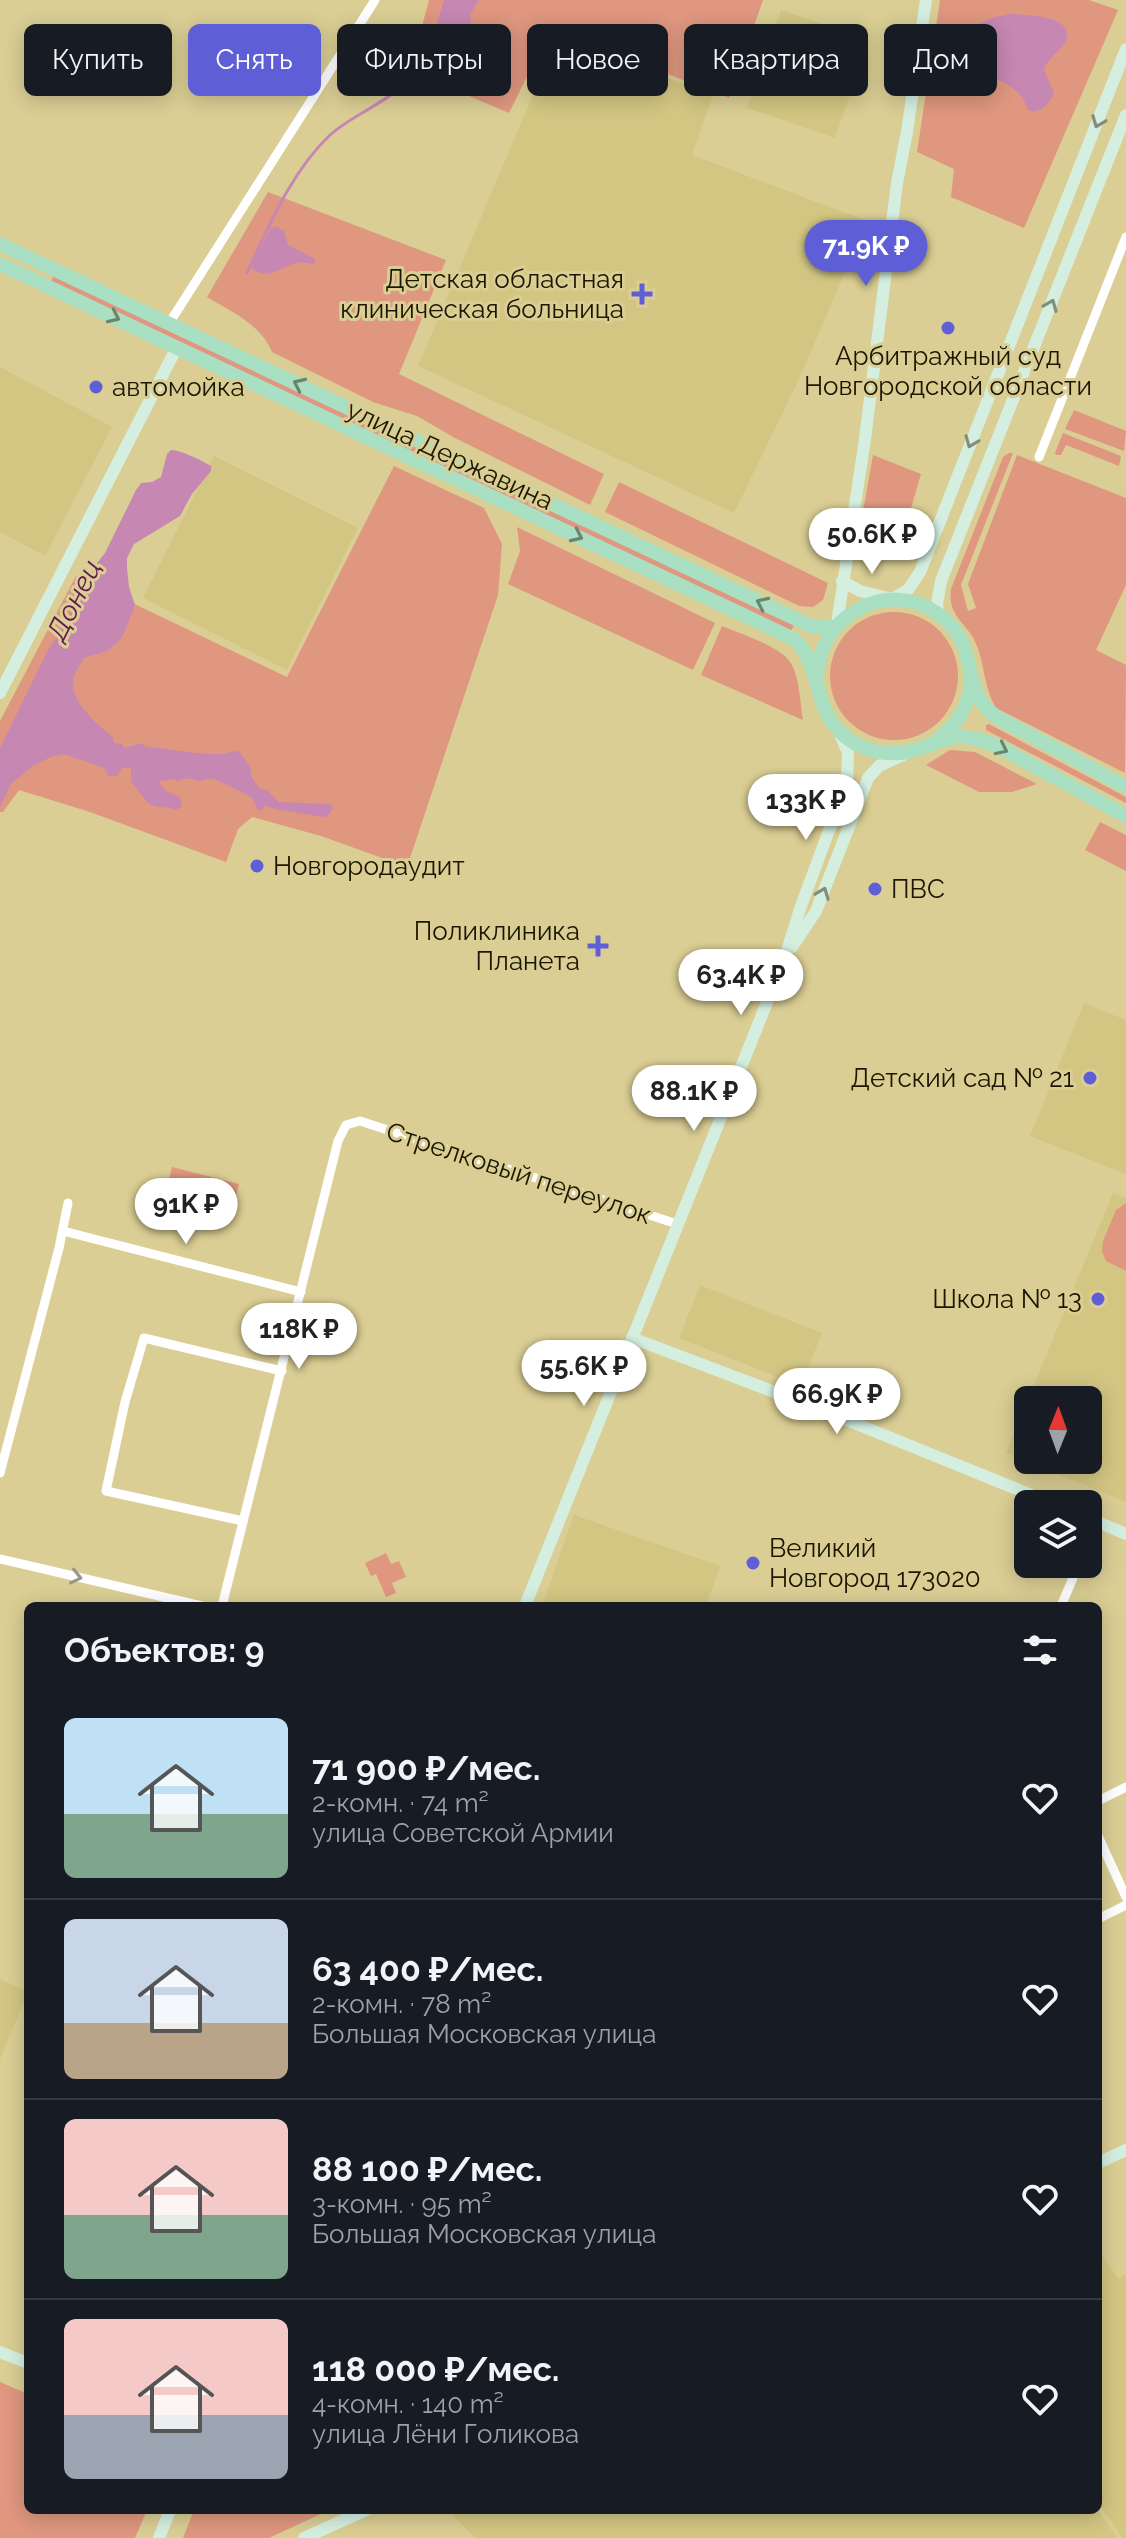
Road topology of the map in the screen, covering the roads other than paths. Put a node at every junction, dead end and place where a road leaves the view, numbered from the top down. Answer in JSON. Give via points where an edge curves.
{"nodes":[{"id":1,"x":375,"y":0,"type":"edge"},
{"id":2,"x":926,"y":0,"type":"edge"},
{"id":3,"x":1126,"y":49,"type":"edge"},
{"id":4,"x":1126,"y":115,"type":"edge"},
{"id":5,"x":1126,"y":237,"type":"edge"},
{"id":6,"x":0,"y":244,"type":"edge"},
{"id":7,"x":0,"y":264,"type":"edge"},
{"id":8,"x":51,"y":267,"type":"junction"},
{"id":9,"x":43,"y":284,"type":"junction"},
{"id":10,"x":170,"y":322,"type":"junction"},
{"id":11,"x":177,"y":347,"type":"junction"},
{"id":12,"x":1039,"y":457,"type":"dead end"},
{"id":13,"x":842,"y":581,"type":"junction"},
{"id":14,"x":892,"y":599,"type":"junction"},
{"id":15,"x":938,"y":613,"type":"junction"},
{"id":16,"x":836,"y":625,"type":"junction"},
{"id":17,"x":971,"y":671,"type":"junction"},
{"id":18,"x":0,"y":693,"type":"edge"},
{"id":19,"x":819,"y":695,"type":"junction"},
{"id":20,"x":831,"y":721,"type":"junction"},
{"id":21,"x":920,"y":748,"type":"junction"},
{"id":22,"x":1126,"y":787,"type":"edge"},
{"id":23,"x":1126,"y":816,"type":"edge"},
{"id":24,"x":784,"y":960,"type":"junction"},
{"id":25,"x":68,"y":1203,"type":"dead end"},
{"id":26,"x":677,"y":1224,"type":"junction"},
{"id":27,"x":63,"y":1231,"type":"junction"},
{"id":28,"x":301,"y":1292,"type":"junction"},
{"id":29,"x":632,"y":1338,"type":"junction"},
{"id":30,"x":282,"y":1371,"type":"junction"},
{"id":31,"x":0,"y":1473,"type":"edge"},
{"id":32,"x":1019,"y":1490,"type":"edge"},
{"id":33,"x":243,"y":1521,"type":"junction"},
{"id":34,"x":1102,"y":1524,"type":"edge"},
{"id":35,"x":1126,"y":1534,"type":"edge"},
{"id":36,"x":0,"y":1559,"type":"edge"},
{"id":37,"x":1073,"y":1578,"type":"edge"},
{"id":38,"x":185,"y":1602,"type":"edge"},
{"id":39,"x":223,"y":1602,"type":"edge"},
{"id":40,"x":527,"y":1602,"type":"edge"},
{"id":41,"x":1063,"y":1602,"type":"edge"},
{"id":42,"x":1126,"y":1787,"type":"edge"},
{"id":43,"x":1102,"y":1799,"type":"edge"},
{"id":44,"x":1102,"y":1845,"type":"edge"},
{"id":45,"x":1126,"y":1897,"type":"edge"},
{"id":46,"x":1126,"y":1905,"type":"edge"},
{"id":47,"x":1102,"y":1917,"type":"edge"},
{"id":48,"x":1126,"y":2150,"type":"edge"},
{"id":49,"x":1102,"y":2161,"type":"edge"},
{"id":50,"x":0,"y":2352,"type":"edge"},
{"id":51,"x":24,"y":2361,"type":"edge"},
{"id":52,"x":168,"y":2514,"type":"edge"},
{"id":53,"x":357,"y":2514,"type":"edge"},
{"id":54,"x":159,"y":2538,"type":"edge"},
{"id":55,"x":304,"y":2538,"type":"edge"}],
"edges":[{"from":1,"to":10,"type":"street"},
{"from":2,"to":13,"type":"street"},
{"from":3,"to":14,"type":"street","one_way":true,"via":[[920,572],[908,590]]},
{"from":15,"to":4,"type":"street","one_way":true,"via":[[941,581]]},
{"from":5,"to":12,"type":"street"},
{"from":6,"to":8,"type":"main road","name":"улица Державина"},
{"from":7,"to":9,"type":"main road","name":"улица Державина"},
{"from":8,"to":9,"type":"street"},
{"from":8,"to":10,"type":"main road","name":"улица Державина"},
{"from":9,"to":11,"type":"main road","name":"улица Державина","one_way":true},
{"from":16,"to":10,"type":"main road","name":"улица Державина","one_way":true,"via":[[811,626]]},
{"from":11,"to":18,"type":"street"},
{"from":11,"to":19,"type":"main road","name":"улица Державина","one_way":true,"via":[[794,639],[809,657]]},
{"from":13,"to":14,"type":"street"},
{"from":13,"to":16,"type":"street"},
{"from":14,"to":15,"type":"main road"},
{"from":14,"to":16,"type":"main road","via":[[864,605]]},
{"from":15,"to":17,"type":"main road","via":[[958,633]]},
{"from":16,"to":19,"type":"main road","name":"улица Державина","via":[[817,666]]},
{"from":17,"to":21,"type":"main road","via":[[970,687],[952,728]]},
{"from":17,"to":22,"type":"main road","via":[[987,709]]},
{"from":19,"to":20,"type":"main road","name":"улица Державина"},
{"from":20,"to":21,"type":"main road","name":"улица Державина","via":[[868,749],[883,753]]},
{"from":20,"to":24,"type":"street","via":[[849,760],[847,782]]},
{"from":21,"to":23,"type":"main road","name":"улица Державина","one_way":true,"via":[[955,737],[976,738]]},
{"from":24,"to":21,"type":"street","one_way":true,"via":[[816,911],[868,778],[879,766]]},
{"from":24,"to":26,"type":"street"},
{"from":25,"to":27,"type":"street"},
{"from":26,"to":28,"type":"street","name":"Стрелковый переулок","via":[[360,1121],[346,1125],[340,1134]]},
{"from":26,"to":29,"type":"street"},
{"from":27,"to":28,"type":"street"},
{"from":27,"to":31,"type":"street"},
{"from":28,"to":30,"type":"street"},
{"from":29,"to":32,"type":"street"},
{"from":29,"to":40,"type":"street"},
{"from":30,"to":33,"type":"street"},
{"from":30,"to":33,"type":"street","via":[[144,1338],[125,1402],[106,1491]]},
{"from":33,"to":39,"type":"street"},
{"from":34,"to":35,"type":"street"},
{"from":36,"to":38,"type":"street","one_way":true},
{"from":37,"to":41,"type":"street"},
{"from":42,"to":43,"type":"street"},
{"from":44,"to":45,"type":"street"},
{"from":46,"to":47,"type":"street"},
{"from":48,"to":49,"type":"street"},
{"from":50,"to":51,"type":"street"},
{"from":52,"to":54,"type":"street"},
{"from":53,"to":55,"type":"street"}]}
